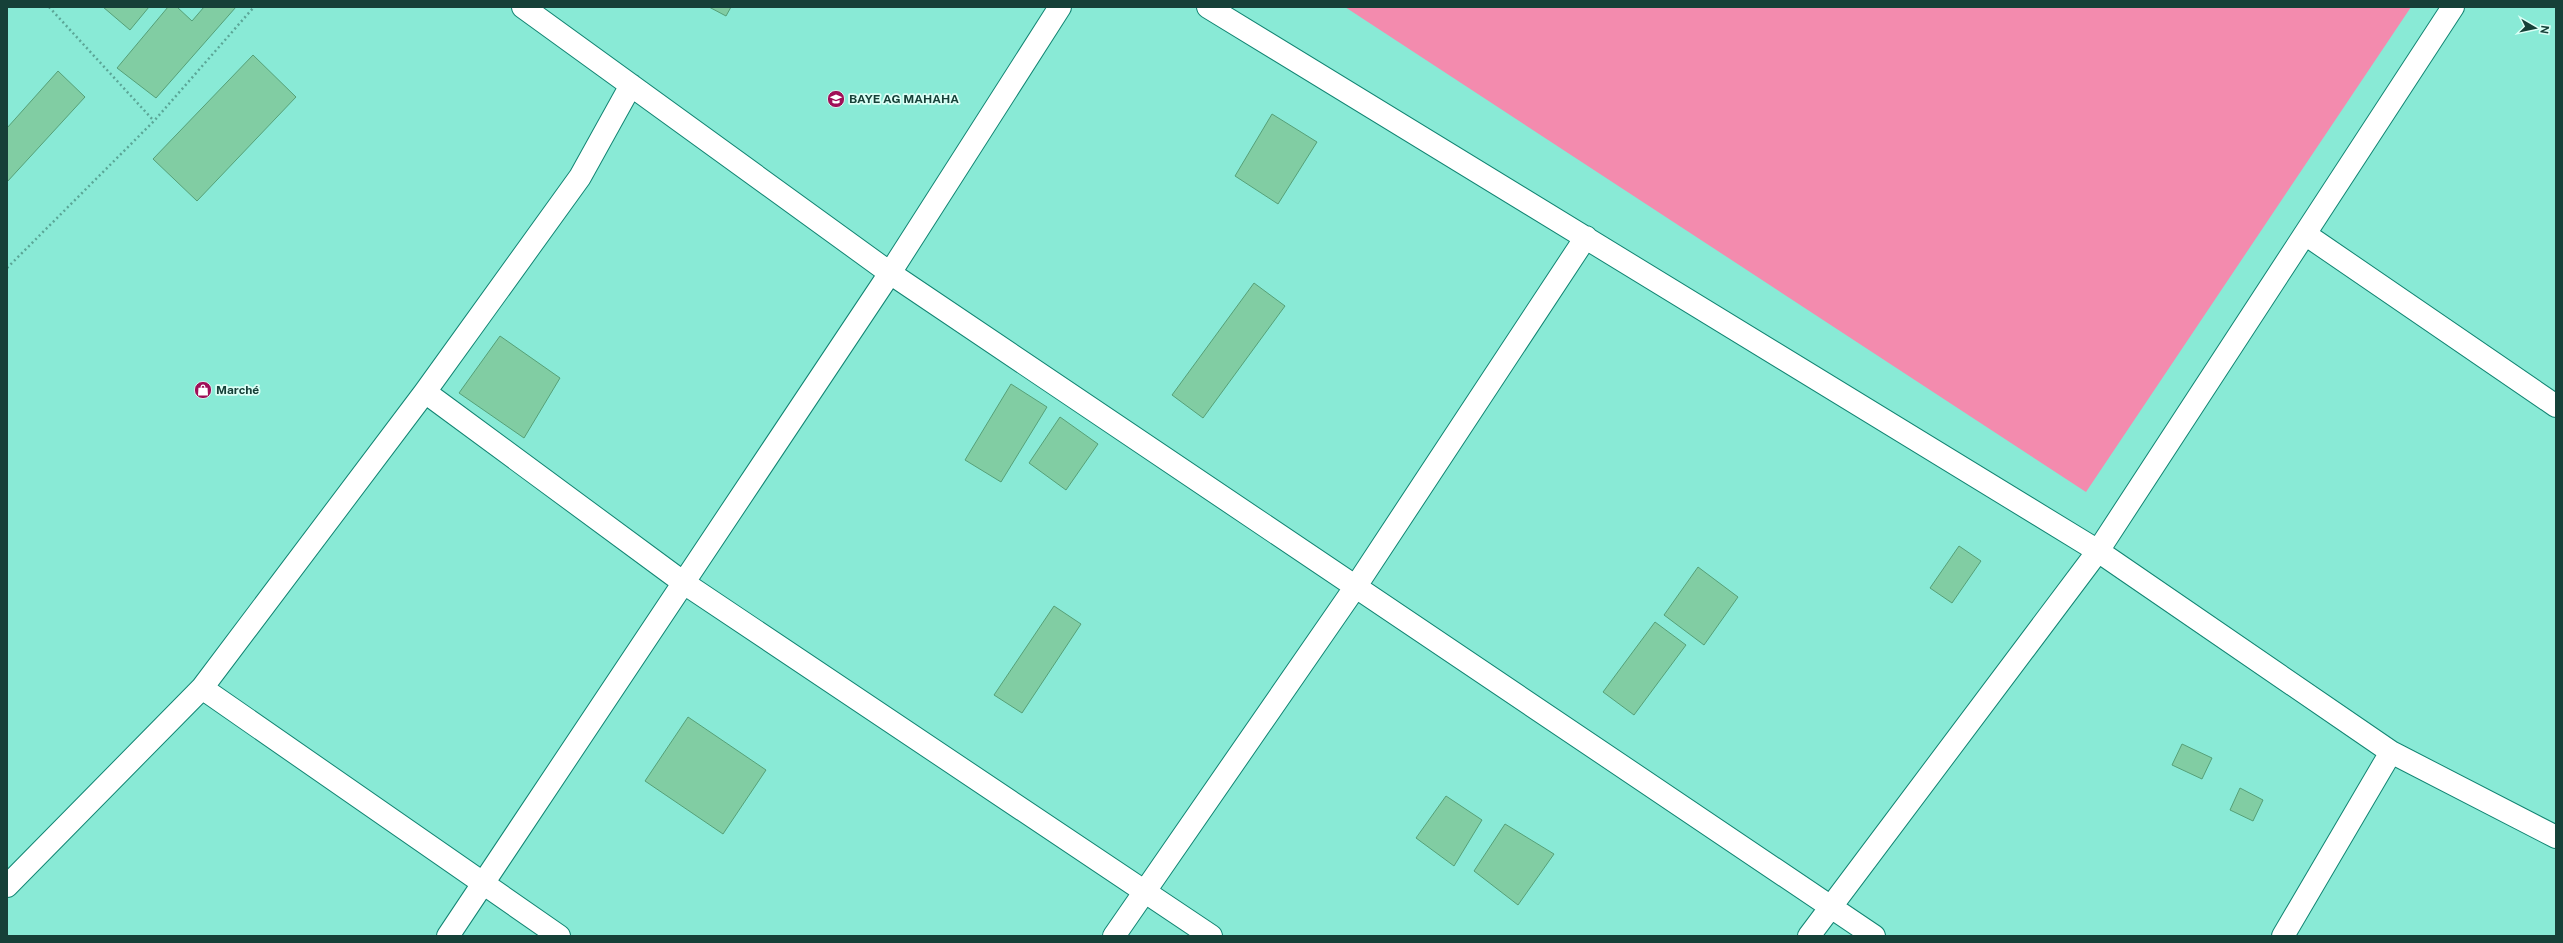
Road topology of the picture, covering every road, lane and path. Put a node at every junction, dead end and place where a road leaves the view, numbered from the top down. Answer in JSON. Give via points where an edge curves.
{"nodes":[{"id":1,"x":49,"y":7,"type":"edge"},
{"id":2,"x":254,"y":7,"type":"edge"},
{"id":3,"x":523,"y":7,"type":"edge"},
{"id":4,"x":1060,"y":7,"type":"edge"},
{"id":5,"x":1208,"y":7,"type":"edge"},
{"id":6,"x":2453,"y":7,"type":"edge"},
{"id":7,"x":631,"y":85,"type":"junction"},
{"id":8,"x":154,"y":120,"type":"junction"},
{"id":9,"x":2305,"y":234,"type":"junction"},
{"id":10,"x":1586,"y":238,"type":"junction"},
{"id":11,"x":7,"y":268,"type":"edge"},
{"id":12,"x":890,"y":272,"type":"junction"},
{"id":13,"x":425,"y":392,"type":"junction"},
{"id":14,"x":2556,"y":406,"type":"edge"},
{"id":15,"x":2098,"y":551,"type":"junction"},
{"id":16,"x":684,"y":583,"type":"junction"},
{"id":17,"x":1356,"y":586,"type":"junction"},
{"id":18,"x":202,"y":688,"type":"junction"},
{"id":19,"x":2391,"y":752,"type":"junction"},
{"id":20,"x":2556,"y":837,"type":"edge"},
{"id":21,"x":483,"y":884,"type":"junction"},
{"id":22,"x":7,"y":886,"type":"edge"},
{"id":23,"x":1145,"y":892,"type":"junction"},
{"id":24,"x":1830,"y":906,"type":"junction"},
{"id":25,"x":448,"y":936,"type":"edge"},
{"id":26,"x":559,"y":936,"type":"edge"},
{"id":27,"x":1114,"y":936,"type":"edge"},
{"id":28,"x":1211,"y":936,"type":"edge"},
{"id":29,"x":1809,"y":936,"type":"edge"},
{"id":30,"x":1874,"y":936,"type":"edge"},
{"id":31,"x":2283,"y":936,"type":"edge"}],
"edges":[{"from":1,"to":8,"type":"path"},
{"from":2,"to":8,"type":"path"},
{"from":3,"to":7,"type":"street"},
{"from":4,"to":12,"type":"street"},
{"from":5,"to":10,"type":"street"},
{"from":6,"to":9,"type":"street"},
{"from":7,"to":12,"type":"street"},
{"from":7,"to":13,"type":"street","via":[[580,177]]},
{"from":8,"to":11,"type":"path"},
{"from":9,"to":14,"type":"street"},
{"from":9,"to":15,"type":"street"},
{"from":10,"to":15,"type":"street"},
{"from":10,"to":17,"type":"street"},
{"from":12,"to":16,"type":"street"},
{"from":12,"to":17,"type":"street"},
{"from":13,"to":16,"type":"street"},
{"from":13,"to":18,"type":"street"},
{"from":15,"to":19,"type":"street"},
{"from":15,"to":24,"type":"street"},
{"from":16,"to":21,"type":"street"},
{"from":16,"to":23,"type":"street"},
{"from":17,"to":23,"type":"street"},
{"from":17,"to":24,"type":"street"},
{"from":18,"to":21,"type":"street"},
{"from":18,"to":22,"type":"street"},
{"from":19,"to":20,"type":"street"},
{"from":19,"to":31,"type":"street"},
{"from":21,"to":25,"type":"street"},
{"from":21,"to":26,"type":"street"},
{"from":23,"to":27,"type":"street"},
{"from":23,"to":28,"type":"street"},
{"from":24,"to":29,"type":"street"},
{"from":24,"to":30,"type":"street"}]}
